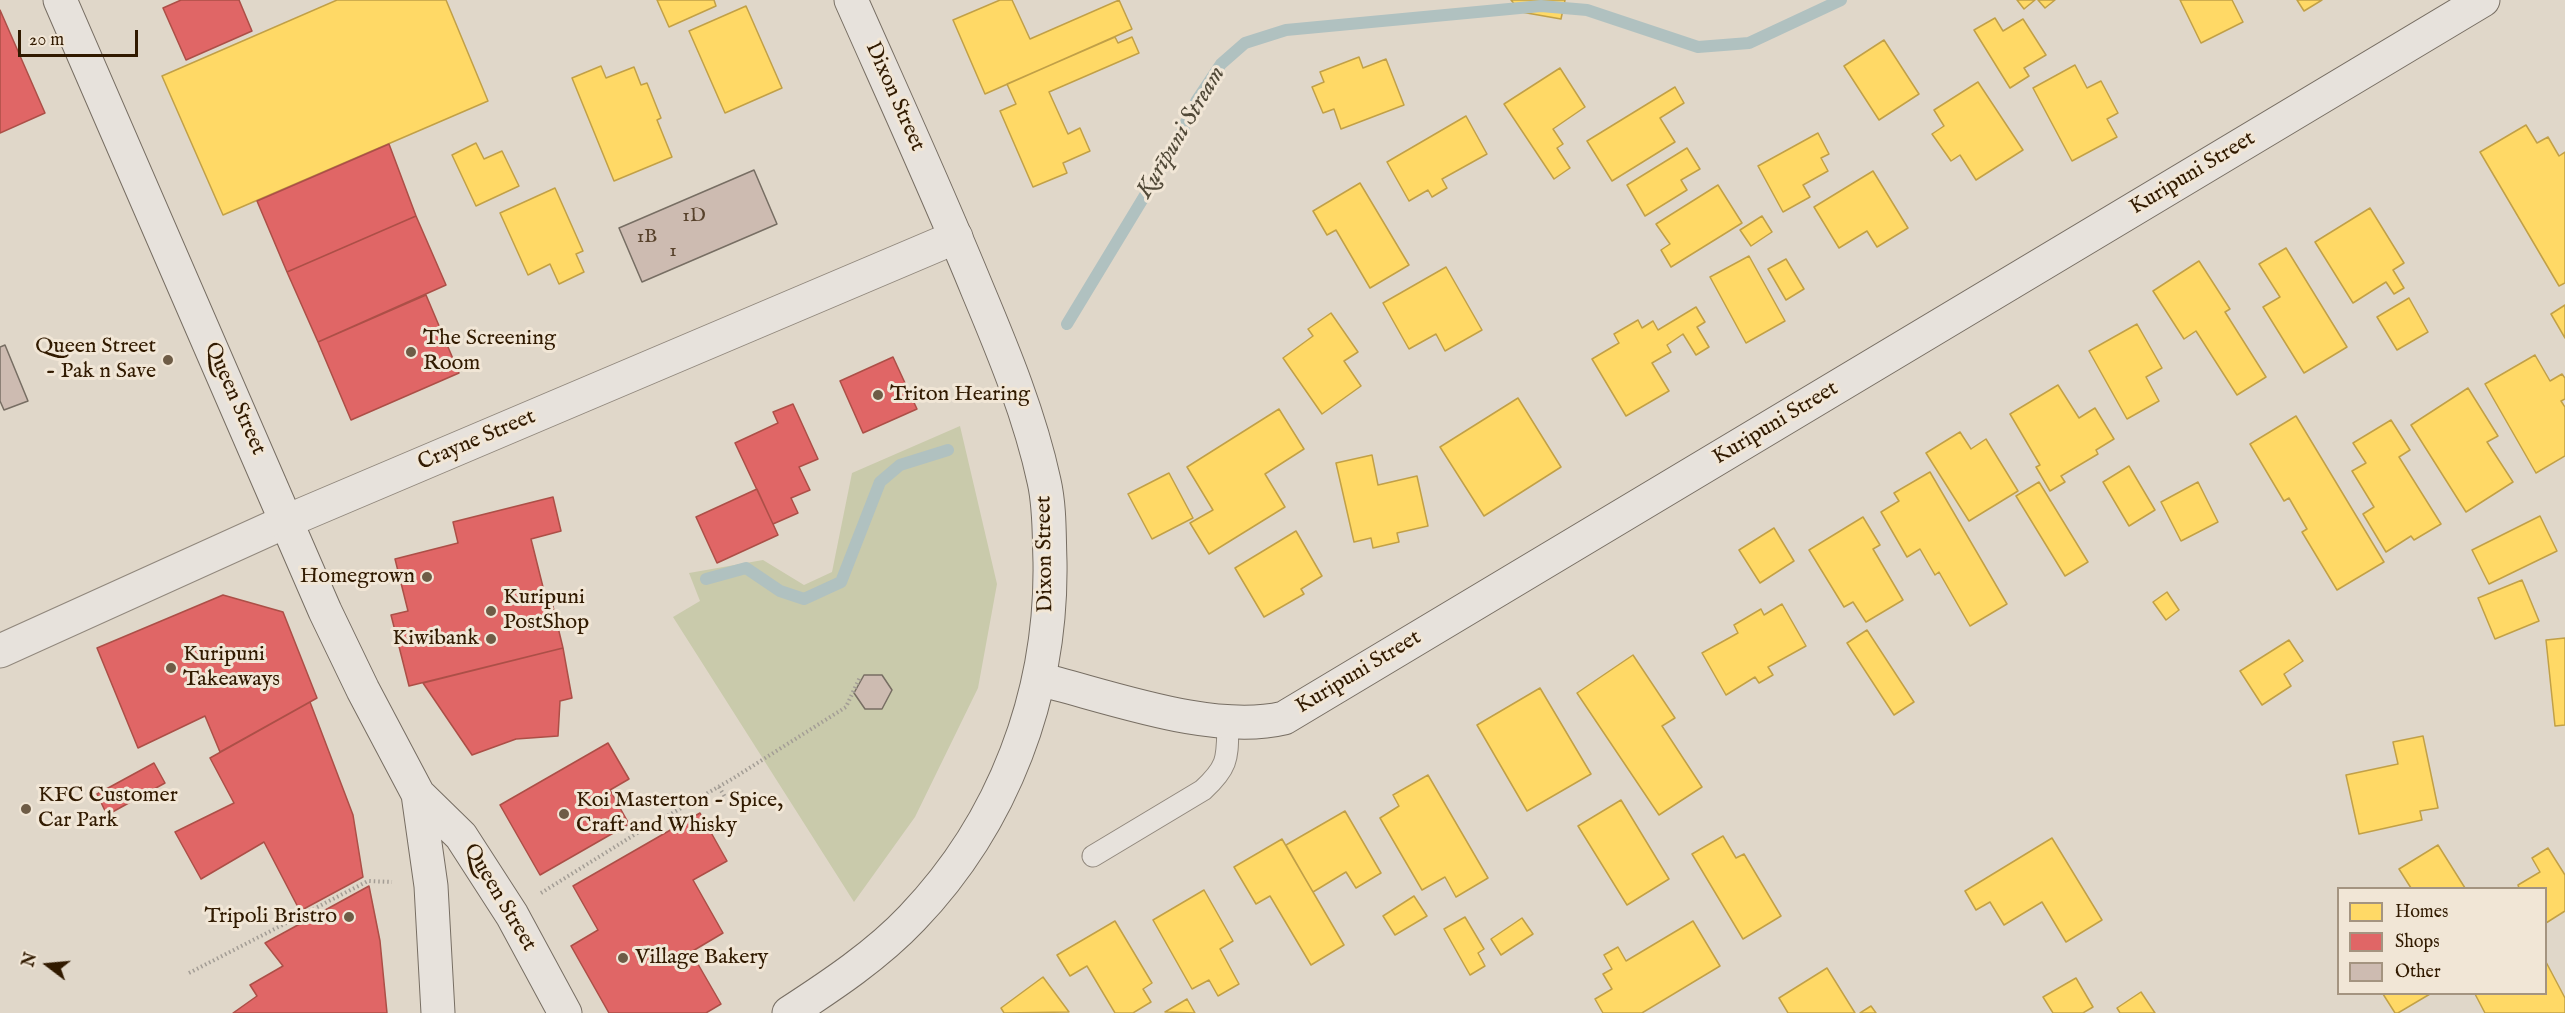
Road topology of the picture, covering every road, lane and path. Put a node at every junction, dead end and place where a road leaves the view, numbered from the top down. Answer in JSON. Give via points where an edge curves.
{"nodes":[{"id":1,"x":60,"y":0,"type":"edge"},
{"id":2,"x":851,"y":0,"type":"edge"},
{"id":3,"x":2482,"y":0,"type":"edge"},
{"id":4,"x":956,"y":237,"type":"junction"},
{"id":5,"x":287,"y":521,"type":"junction"},
{"id":6,"x":0,"y":651,"type":"edge"},
{"id":7,"x":860,"y":677,"type":"dead end"},
{"id":8,"x":1040,"y":679,"type":"junction"},
{"id":9,"x":1228,"y":722,"type":"junction"},
{"id":10,"x":719,"y":787,"type":"junction"},
{"id":11,"x":418,"y":794,"type":"junction"},
{"id":12,"x":725,"y":797,"type":"dead end"},
{"id":13,"x":1093,"y":856,"type":"dead end"},
{"id":14,"x":394,"y":882,"type":"dead end"},
{"id":15,"x":512,"y":915,"type":"junction"},
{"id":16,"x":189,"y":973,"type":"dead end"},
{"id":17,"x":438,"y":1013,"type":"edge"},
{"id":18,"x":565,"y":1013,"type":"edge"},
{"id":19,"x":789,"y":1013,"type":"edge"}],
"edges":[{"from":1,"to":5,"type":"street","name":"Queen Street"},
{"from":2,"to":4,"type":"street","name":"Dixon Street"},
{"from":3,"to":9,"type":"street","name":"Kuripuni Street","via":[[1284,718],[1264,723]]},
{"from":4,"to":5,"type":"street","name":"Crayne Street"},
{"from":4,"to":8,"type":"street","name":"Dixon Street","via":[[1004,353],[1045,484],[1050,597]]},
{"from":5,"to":6,"type":"street","name":"Crayne Street"},
{"from":5,"to":11,"type":"street","name":"Queen Street","via":[[325,611]]},
{"from":7,"to":10,"type":"path","via":[[846,707]]},
{"from":8,"to":9,"type":"street","name":"Kuripuni Street","via":[[1172,713]]},
{"from":8,"to":19,"type":"street","name":"Dixon Street","via":[[1002,791],[947,878],[911,920],[843,977]]},
{"from":9,"to":13,"type":"lane","via":[[1227,760],[1218,776],[1203,790]]},
{"from":10,"to":12,"type":"path"},
{"from":10,"to":15,"type":"path","via":[[560,880]]},
{"from":11,"to":15,"type":"street","name":"Queen Street","via":[[461,836]]},
{"from":11,"to":17,"type":"street","name":"Queen Street","via":[[431,886]]},
{"from":14,"to":16,"type":"path","via":[[368,881]]},
{"from":15,"to":18,"type":"street","name":"Queen Street"}]}
